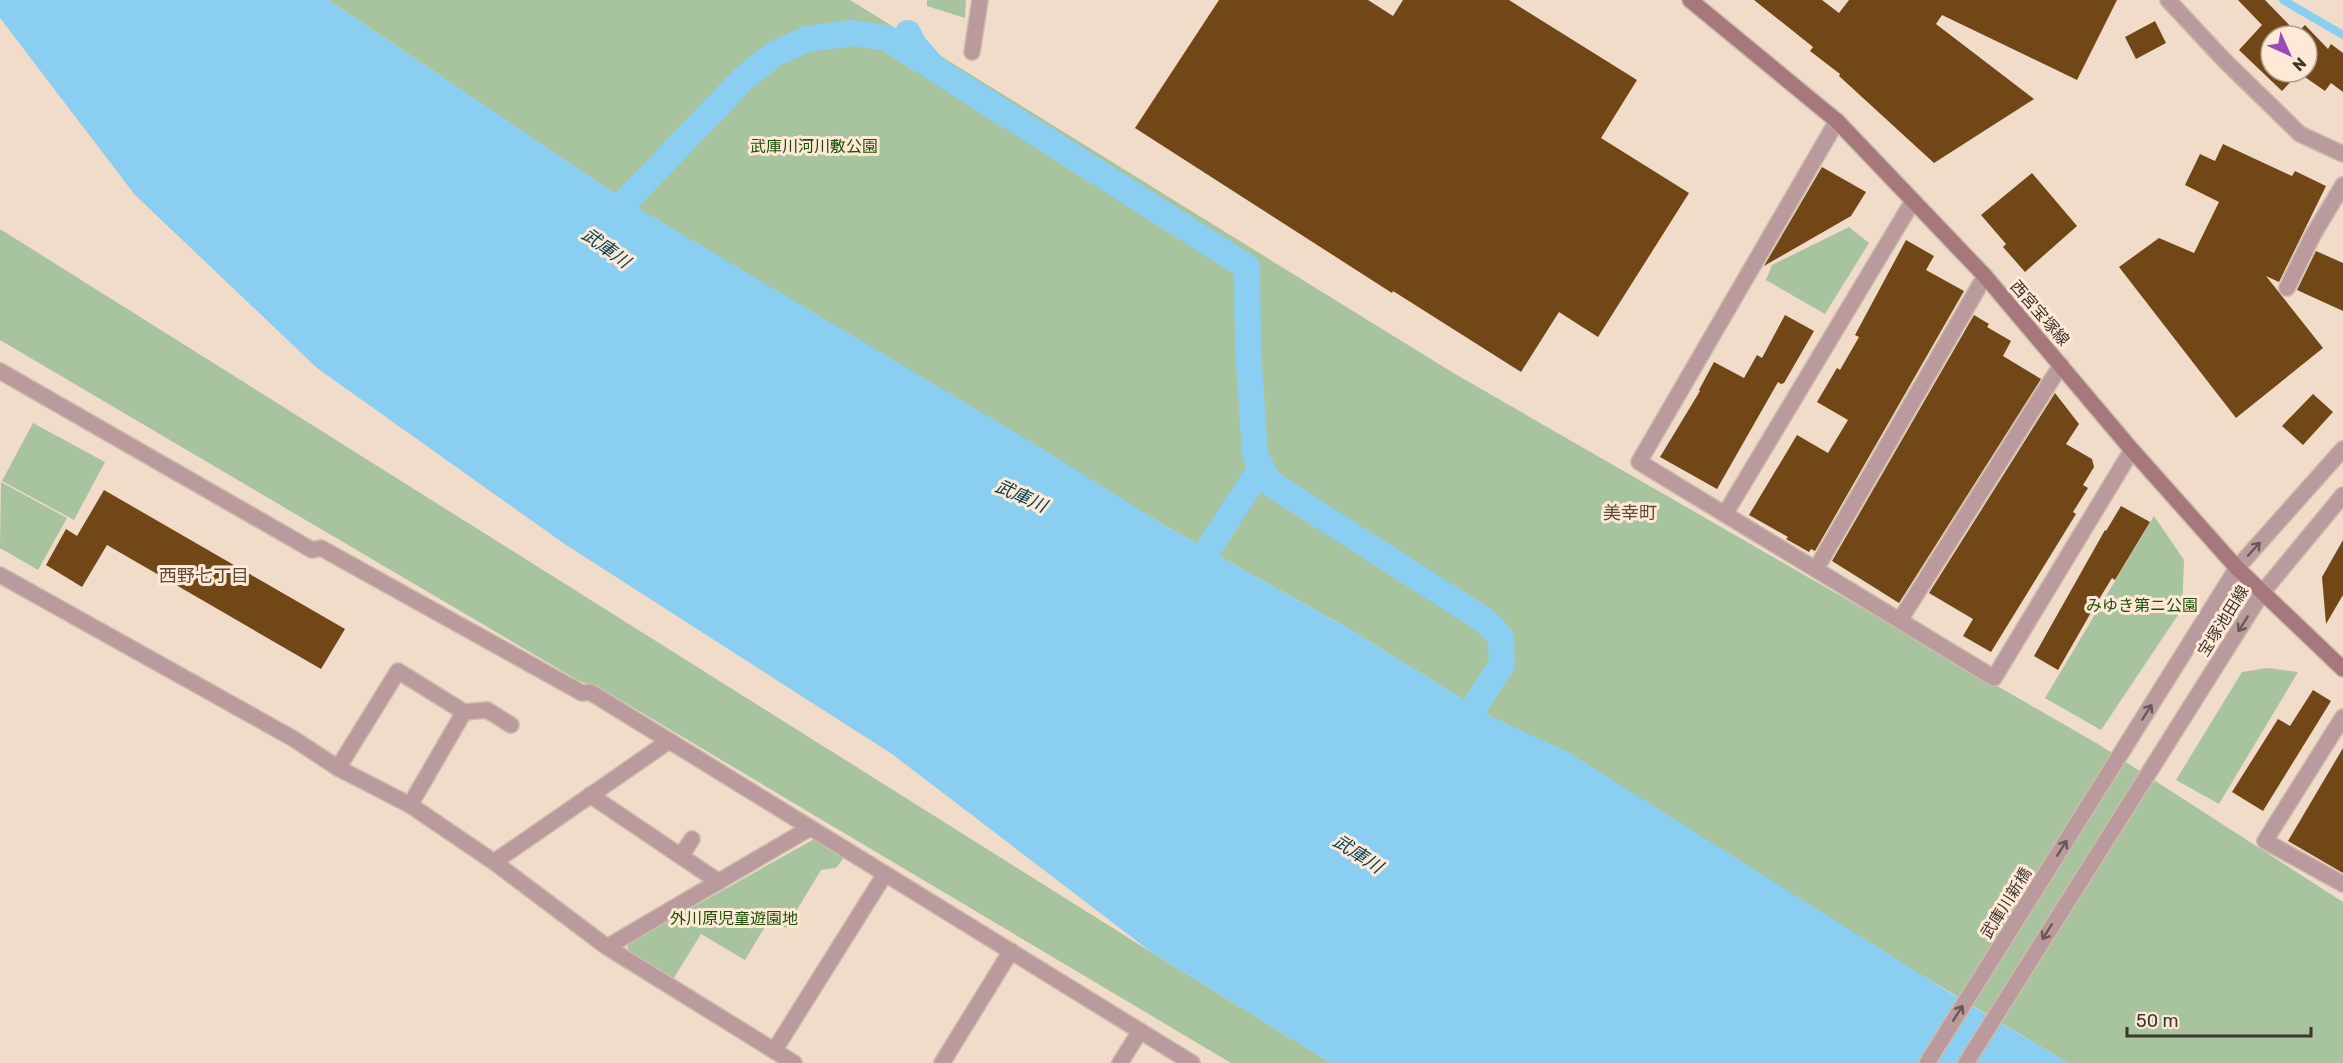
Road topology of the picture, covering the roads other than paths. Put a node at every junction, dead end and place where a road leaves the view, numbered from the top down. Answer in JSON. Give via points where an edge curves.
{"nodes":[{"id":1,"x":980,"y":0,"type":"edge"},
{"id":2,"x":1690,"y":0,"type":"edge"},
{"id":3,"x":2168,"y":0,"type":"edge"},
{"id":4,"x":972,"y":52,"type":"dead end"},
{"id":5,"x":1837,"y":121,"type":"junction"},
{"id":6,"x":2343,"y":154,"type":"edge"},
{"id":7,"x":2343,"y":185,"type":"edge"},
{"id":8,"x":1913,"y":201,"type":"junction"},
{"id":9,"x":1985,"y":276,"type":"junction"},
{"id":10,"x":2287,"y":288,"type":"dead end"},
{"id":11,"x":2061,"y":365,"type":"junction"},
{"id":12,"x":0,"y":371,"type":"edge"},
{"id":13,"x":2343,"y":449,"type":"edge"},
{"id":14,"x":2132,"y":450,"type":"junction"},
{"id":15,"x":2343,"y":495,"type":"edge"},
{"id":16,"x":1725,"y":514,"type":"junction"},
{"id":17,"x":2237,"y":568,"type":"junction"},
{"id":18,"x":1816,"y":569,"type":"junction"},
{"id":19,"x":0,"y":575,"type":"edge"},
{"id":20,"x":2262,"y":593,"type":"junction"},
{"id":21,"x":1900,"y":620,"type":"junction"},
{"id":22,"x":2343,"y":669,"type":"edge"},
{"id":23,"x":464,"y":712,"type":"junction"},
{"id":24,"x":2343,"y":717,"type":"edge"},
{"id":25,"x":511,"y":725,"type":"dead end"},
{"id":26,"x":669,"y":741,"type":"junction"},
{"id":27,"x":338,"y":768,"type":"junction"},
{"id":28,"x":590,"y":795,"type":"junction"},
{"id":29,"x":410,"y":806,"type":"junction"},
{"id":30,"x":810,"y":828,"type":"junction"},
{"id":31,"x":692,"y":839,"type":"dead end"},
{"id":32,"x":681,"y":856,"type":"junction"},
{"id":33,"x":494,"y":862,"type":"junction"},
{"id":34,"x":885,"y":874,"type":"junction"},
{"id":35,"x":719,"y":882,"type":"junction"},
{"id":36,"x":2343,"y":884,"type":"edge"},
{"id":37,"x":607,"y":947,"type":"junction"},
{"id":38,"x":1011,"y":951,"type":"junction"},
{"id":39,"x":1140,"y":1031,"type":"junction"},
{"id":40,"x":774,"y":1051,"type":"junction"},
{"id":41,"x":795,"y":1063,"type":"edge"},
{"id":42,"x":942,"y":1063,"type":"edge"},
{"id":43,"x":1120,"y":1063,"type":"edge"},
{"id":44,"x":1192,"y":1063,"type":"edge"},
{"id":45,"x":1927,"y":1063,"type":"edge"},
{"id":46,"x":1966,"y":1063,"type":"edge"}],
"edges":[{"from":1,"to":4,"type":"street"},
{"from":2,"to":5,"type":"main road","name":"西宮宝塚線"},
{"from":3,"to":6,"type":"street","via":[[2300,135]]},
{"from":5,"to":8,"type":"main road","name":"西宮宝塚線"},
{"from":5,"to":16,"type":"street","via":[[1639,462]]},
{"from":7,"to":10,"type":"street"},
{"from":8,"to":9,"type":"main road","name":"西宮宝塚線"},
{"from":8,"to":16,"type":"street"},
{"from":9,"to":11,"type":"main road","name":"西宮宝塚線"},
{"from":9,"to":18,"type":"street"},
{"from":11,"to":14,"type":"main road","name":"西宮宝塚線"},
{"from":11,"to":21,"type":"street"},
{"from":12,"to":26,"type":"street","via":[[312,550],[321,548],[582,693],[590,692]]},
{"from":17,"to":13,"type":"street","name":"武庫川新橋","one_way":true},
{"from":14,"to":17,"type":"main road","name":"西宮宝塚線"},
{"from":14,"to":21,"type":"street","via":[[1994,678]]},
{"from":15,"to":20,"type":"street","name":"宝塚池田線"},
{"from":16,"to":18,"type":"street"},
{"from":17,"to":20,"type":"main road","name":"西宮宝塚線"},
{"from":45,"to":17,"type":"street","name":"武庫川新橋","one_way":true},
{"from":18,"to":21,"type":"street"},
{"from":19,"to":27,"type":"street","via":[[294,739]]},
{"from":20,"to":22,"type":"main road","name":"西宮宝塚線"},
{"from":20,"to":46,"type":"street","name":"宝塚池田線","one_way":true},
{"from":23,"to":25,"type":"street","via":[[487,711]]},
{"from":23,"to":27,"type":"street","via":[[398,671]]},
{"from":23,"to":29,"type":"street"},
{"from":24,"to":36,"type":"street","via":[[2265,841]]},
{"from":26,"to":28,"type":"street"},
{"from":26,"to":30,"type":"street"},
{"from":27,"to":29,"type":"street"},
{"from":28,"to":32,"type":"street"},
{"from":28,"to":33,"type":"street"},
{"from":29,"to":33,"type":"street"},
{"from":30,"to":34,"type":"street"},
{"from":30,"to":35,"type":"street"},
{"from":31,"to":32,"type":"street"},
{"from":32,"to":35,"type":"street"},
{"from":33,"to":37,"type":"street"},
{"from":34,"to":38,"type":"street"},
{"from":34,"to":40,"type":"street"},
{"from":35,"to":37,"type":"street"},
{"from":37,"to":40,"type":"street"},
{"from":38,"to":39,"type":"street"},
{"from":38,"to":42,"type":"street"},
{"from":39,"to":43,"type":"street"},
{"from":39,"to":44,"type":"street"},
{"from":40,"to":41,"type":"street"}]}
